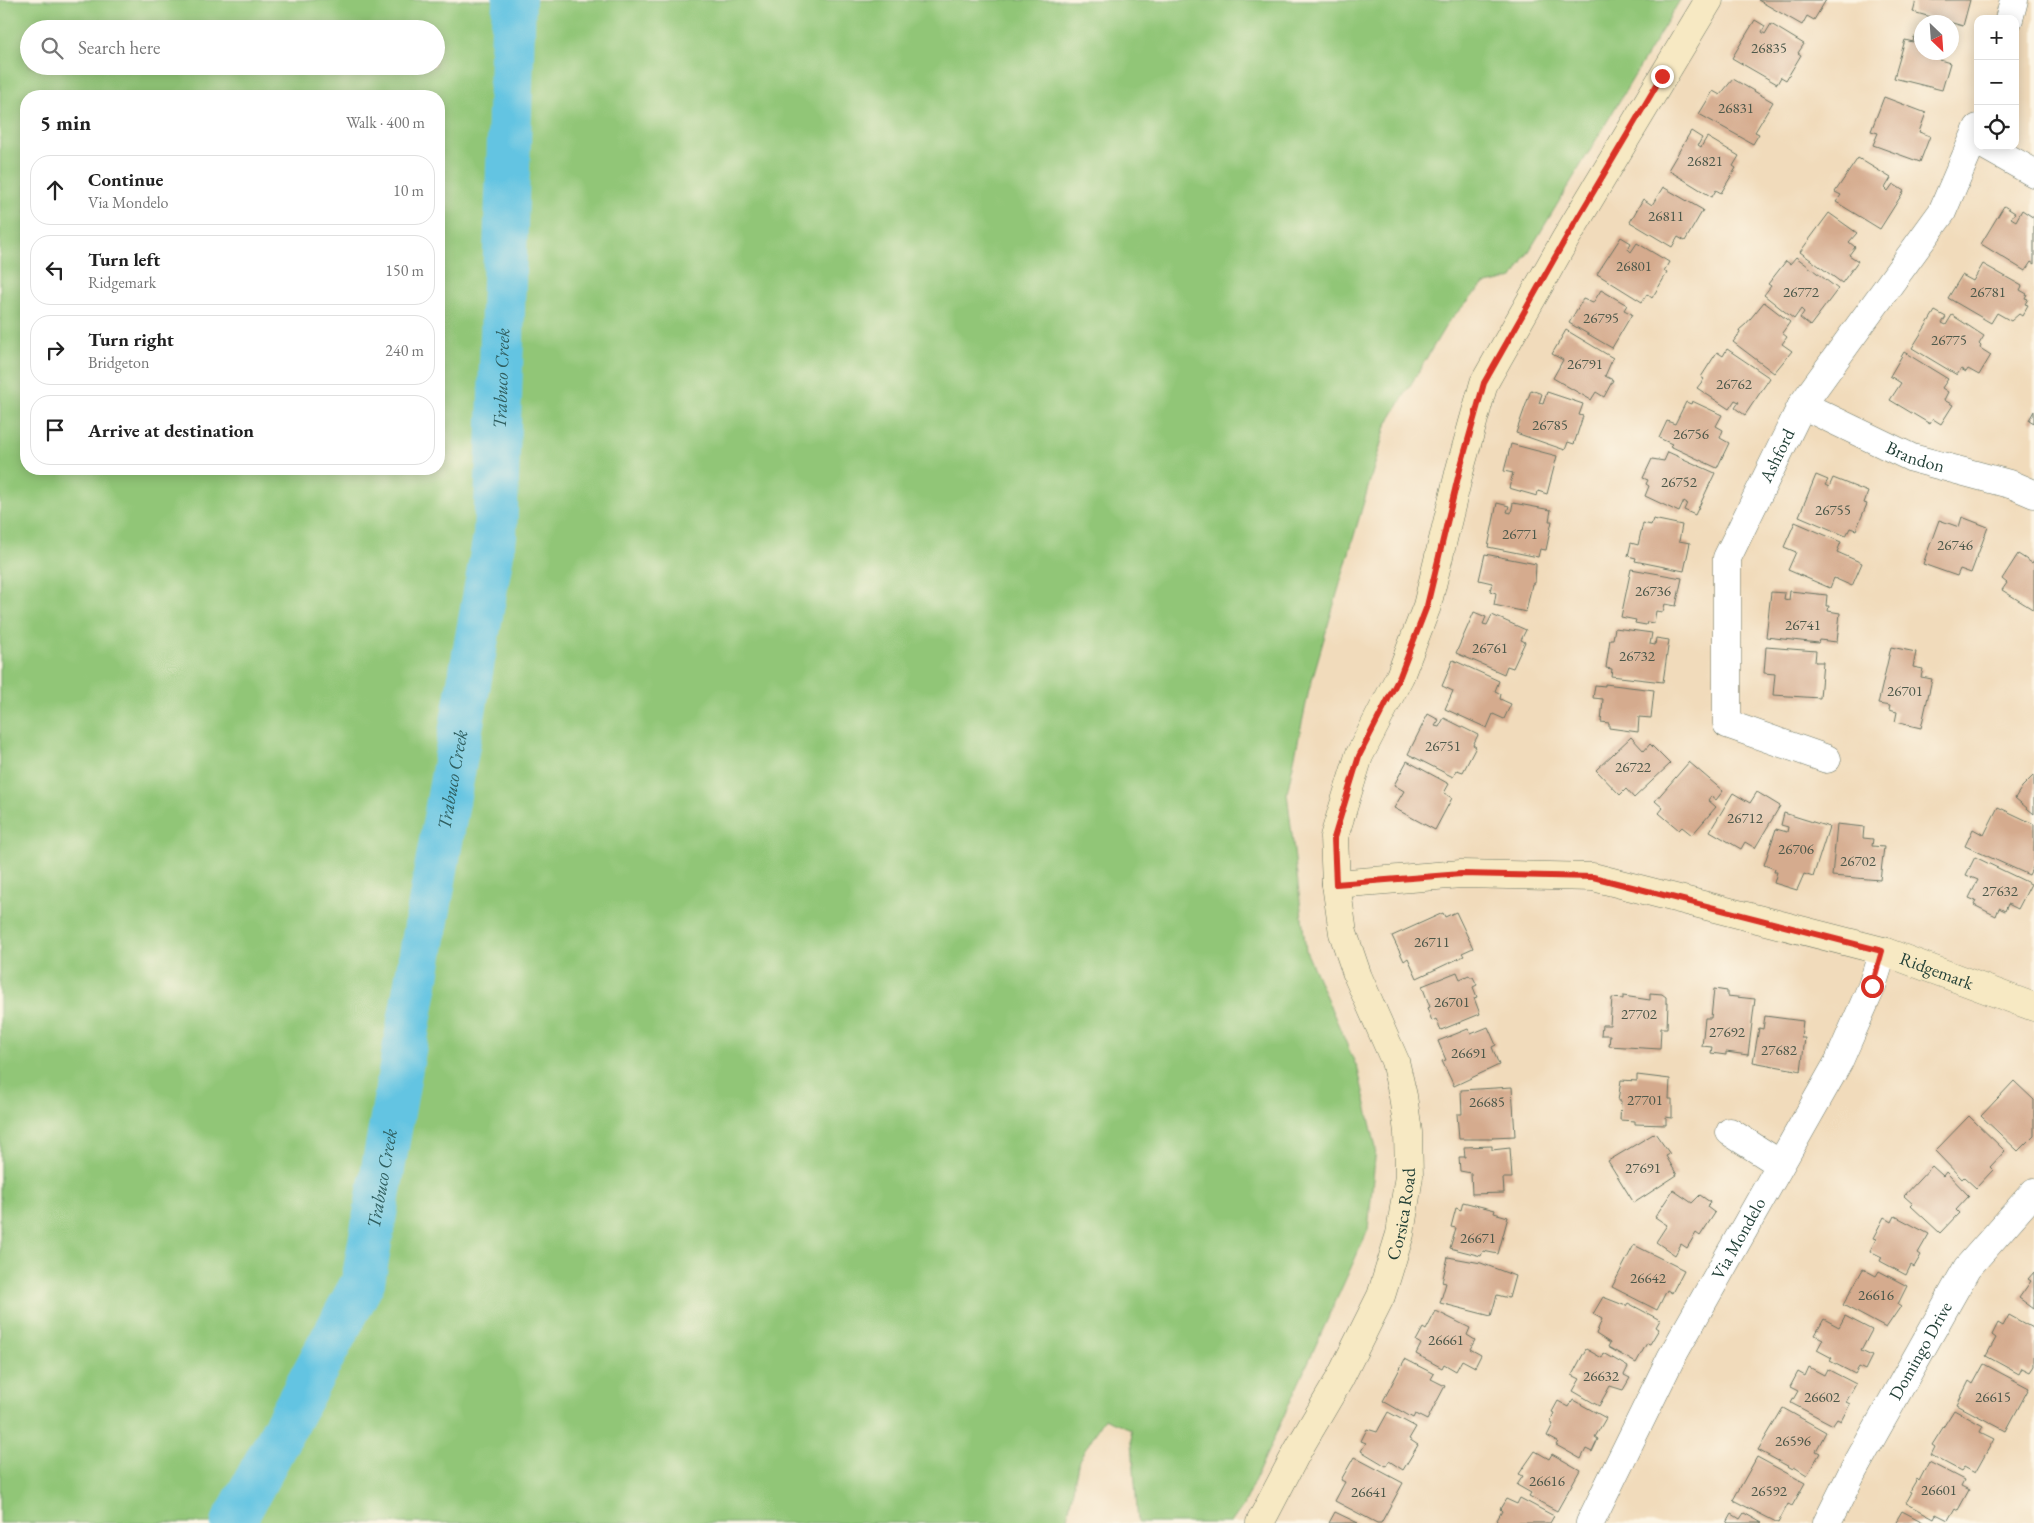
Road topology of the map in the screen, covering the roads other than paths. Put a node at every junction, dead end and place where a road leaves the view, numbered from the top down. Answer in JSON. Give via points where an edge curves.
{"nodes":[{"id":1,"x":1709,"y":0,"type":"edge"},
{"id":2,"x":2014,"y":0,"type":"edge"},
{"id":3,"x":2010,"y":15,"type":"edge"},
{"id":4,"x":1974,"y":149,"type":"edge"},
{"id":5,"x":1996,"y":150,"type":"edge"},
{"id":6,"x":2034,"y":174,"type":"edge"},
{"id":7,"x":1802,"y":405,"type":"junction"},
{"id":8,"x":2034,"y":494,"type":"edge"},
{"id":9,"x":1827,"y":759,"type":"dead end"},
{"id":10,"x":1336,"y":884,"type":"junction"},
{"id":11,"x":1882,"y":951,"type":"junction"},
{"id":12,"x":2033,"y":1003,"type":"edge"},
{"id":13,"x":1730,"y":1132,"type":"dead end"},
{"id":14,"x":1780,"y":1164,"type":"junction"},
{"id":15,"x":2034,"y":1192,"type":"edge"},
{"id":16,"x":1260,"y":1523,"type":"edge"},
{"id":17,"x":1590,"y":1523,"type":"edge"},
{"id":18,"x":1827,"y":1523,"type":"edge"}],
"edges":[{"from":1,"to":10,"type":"street","name":"Corsica Road","via":[[1566,238],[1484,383],[1427,606],[1400,676],[1359,756],[1334,838]]},
{"from":2,"to":3,"type":"street"},
{"from":4,"to":7,"type":"street","name":"Ashford","via":[[1942,212]]},
{"from":5,"to":6,"type":"street"},
{"from":7,"to":8,"type":"street","name":"Brandon","via":[[1912,458],[2013,484]]},
{"from":7,"to":9,"type":"street","name":"Ashford","via":[[1727,558],[1727,724]]},
{"from":10,"to":11,"type":"street","name":"Ridgemark","via":[[1461,874],[1593,877]]},
{"from":10,"to":16,"type":"street","name":"Corsica Road","via":[[1343,933],[1358,977],[1395,1060],[1408,1132],[1408,1176],[1400,1234],[1381,1296]]},
{"from":11,"to":12,"type":"street","name":"Ridgemark"},
{"from":11,"to":14,"type":"street","name":"Via Mondelo","via":[[1872,986],[1839,1061]]},
{"from":13,"to":14,"type":"street"},
{"from":14,"to":17,"type":"street","name":"Via Mondelo","via":[[1671,1358]]},
{"from":15,"to":18,"type":"street","name":"Domingo Drive","via":[[1967,1268]]}]}
